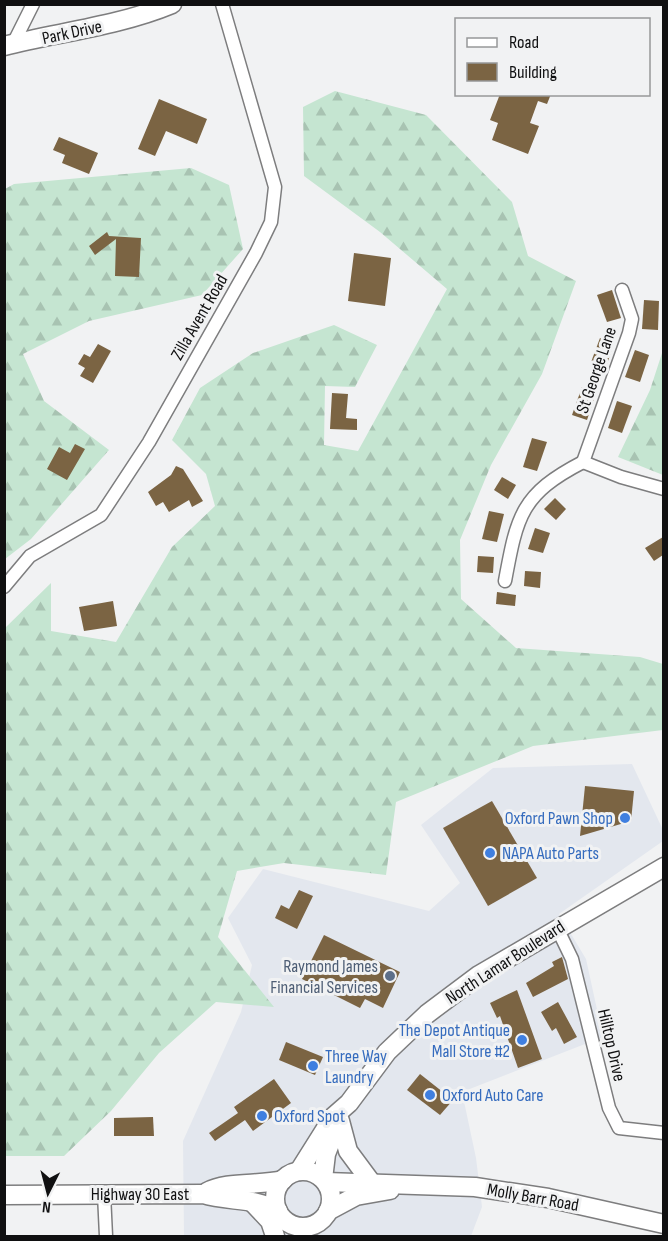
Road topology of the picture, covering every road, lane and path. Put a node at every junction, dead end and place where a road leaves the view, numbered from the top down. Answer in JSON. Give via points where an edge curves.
{"nodes":[{"id":1,"x":33,"y":4,"type":"edge"},
{"id":2,"x":172,"y":4,"type":"edge"},
{"id":3,"x":222,"y":4,"type":"edge"},
{"id":4,"x":9,"y":45,"type":"edge"},
{"id":5,"x":622,"y":290,"type":"dead end"},
{"id":6,"x":583,"y":462,"type":"junction"},
{"id":7,"x":663,"y":489,"type":"edge"},
{"id":8,"x":505,"y":581,"type":"dead end"},
{"id":9,"x":4,"y":587,"type":"edge"},
{"id":10,"x":663,"y":867,"type":"edge"},
{"id":11,"x":557,"y":928,"type":"junction"},
{"id":12,"x":341,"y":1115,"type":"junction"},
{"id":13,"x":663,"y":1133,"type":"edge"},
{"id":14,"x":300,"y":1171,"type":"junction"},
{"id":15,"x":283,"y":1180,"type":"junction"},
{"id":16,"x":324,"y":1180,"type":"junction"},
{"id":17,"x":371,"y":1182,"type":"junction"},
{"id":18,"x":400,"y":1186,"type":"junction"},
{"id":19,"x":104,"y":1194,"type":"junction"},
{"id":20,"x":203,"y":1194,"type":"junction"},
{"id":21,"x":4,"y":1195,"type":"edge"},
{"id":22,"x":244,"y":1199,"type":"junction"},
{"id":23,"x":328,"y":1211,"type":"junction"},
{"id":24,"x":279,"y":1213,"type":"junction"},
{"id":25,"x":663,"y":1224,"type":"edge"},
{"id":26,"x":304,"y":1231,"type":"edge"},
{"id":27,"x":106,"y":1236,"type":"edge"},
{"id":28,"x":277,"y":1236,"type":"edge"}],
"edges":[{"from":1,"to":4,"type":"street"},
{"from":2,"to":4,"type":"main road","name":"Park Drive","via":[[152,13]]},
{"from":3,"to":9,"type":"street","name":"Zilla Avent Road","via":[[275,187],[271,222],[149,442],[101,515],[30,556]]},
{"from":5,"to":6,"type":"street","name":"St George Lane","via":[[632,319],[629,333]]},
{"from":6,"to":7,"type":"street"},
{"from":6,"to":8,"type":"street","via":[[546,484],[526,507],[518,522]]},
{"from":10,"to":11,"type":"main road","name":"North Lamar Boulevard"},
{"from":11,"to":12,"type":"main road","name":"North Lamar Boulevard","via":[[479,975],[427,1014],[387,1052]]},
{"from":11,"to":13,"type":"street","name":"Hilltop Drive","via":[[573,958],[609,1108],[619,1128]]},
{"from":12,"to":14,"type":"main road","name":"North Lamar Boulevard","via":[[322,1131]]},
{"from":12,"to":16,"type":"main road","name":"North Lamar Boulevard","via":[[329,1144]]},
{"from":12,"to":17,"type":"main road","via":[[348,1151]]},
{"from":14,"to":15,"type":"main road"},
{"from":14,"to":16,"type":"main road","via":[[312,1172]]},
{"from":15,"to":20,"type":"main road","name":"Highway 30 East","via":[[214,1188]]},
{"from":15,"to":24,"type":"main road","via":[[276,1194]]},
{"from":16,"to":17,"type":"main road","name":"Molly Barr Road"},
{"from":16,"to":23,"type":"main road","via":[[332,1199]]},
{"from":17,"to":18,"type":"main road","name":"Molly Barr Road"},
{"from":18,"to":23,"type":"main road","name":"Molly Barr Road","via":[[356,1196]]},
{"from":18,"to":25,"type":"main road","name":"Molly Barr Road","via":[[485,1188]]},
{"from":19,"to":20,"type":"main road","name":"Highway 30 East"},
{"from":19,"to":21,"type":"main road","name":"Highway 30 East"},
{"from":19,"to":27,"type":"street"},
{"from":20,"to":22,"type":"main road","name":"Highway 30 East"},
{"from":22,"to":24,"type":"main road","name":"Highway 30 East"},
{"from":22,"to":28,"type":"main road","via":[[265,1214]]},
{"from":23,"to":26,"type":"main road"},
{"from":24,"to":26,"type":"main road"},
{"from":24,"to":28,"type":"main road"}]}
